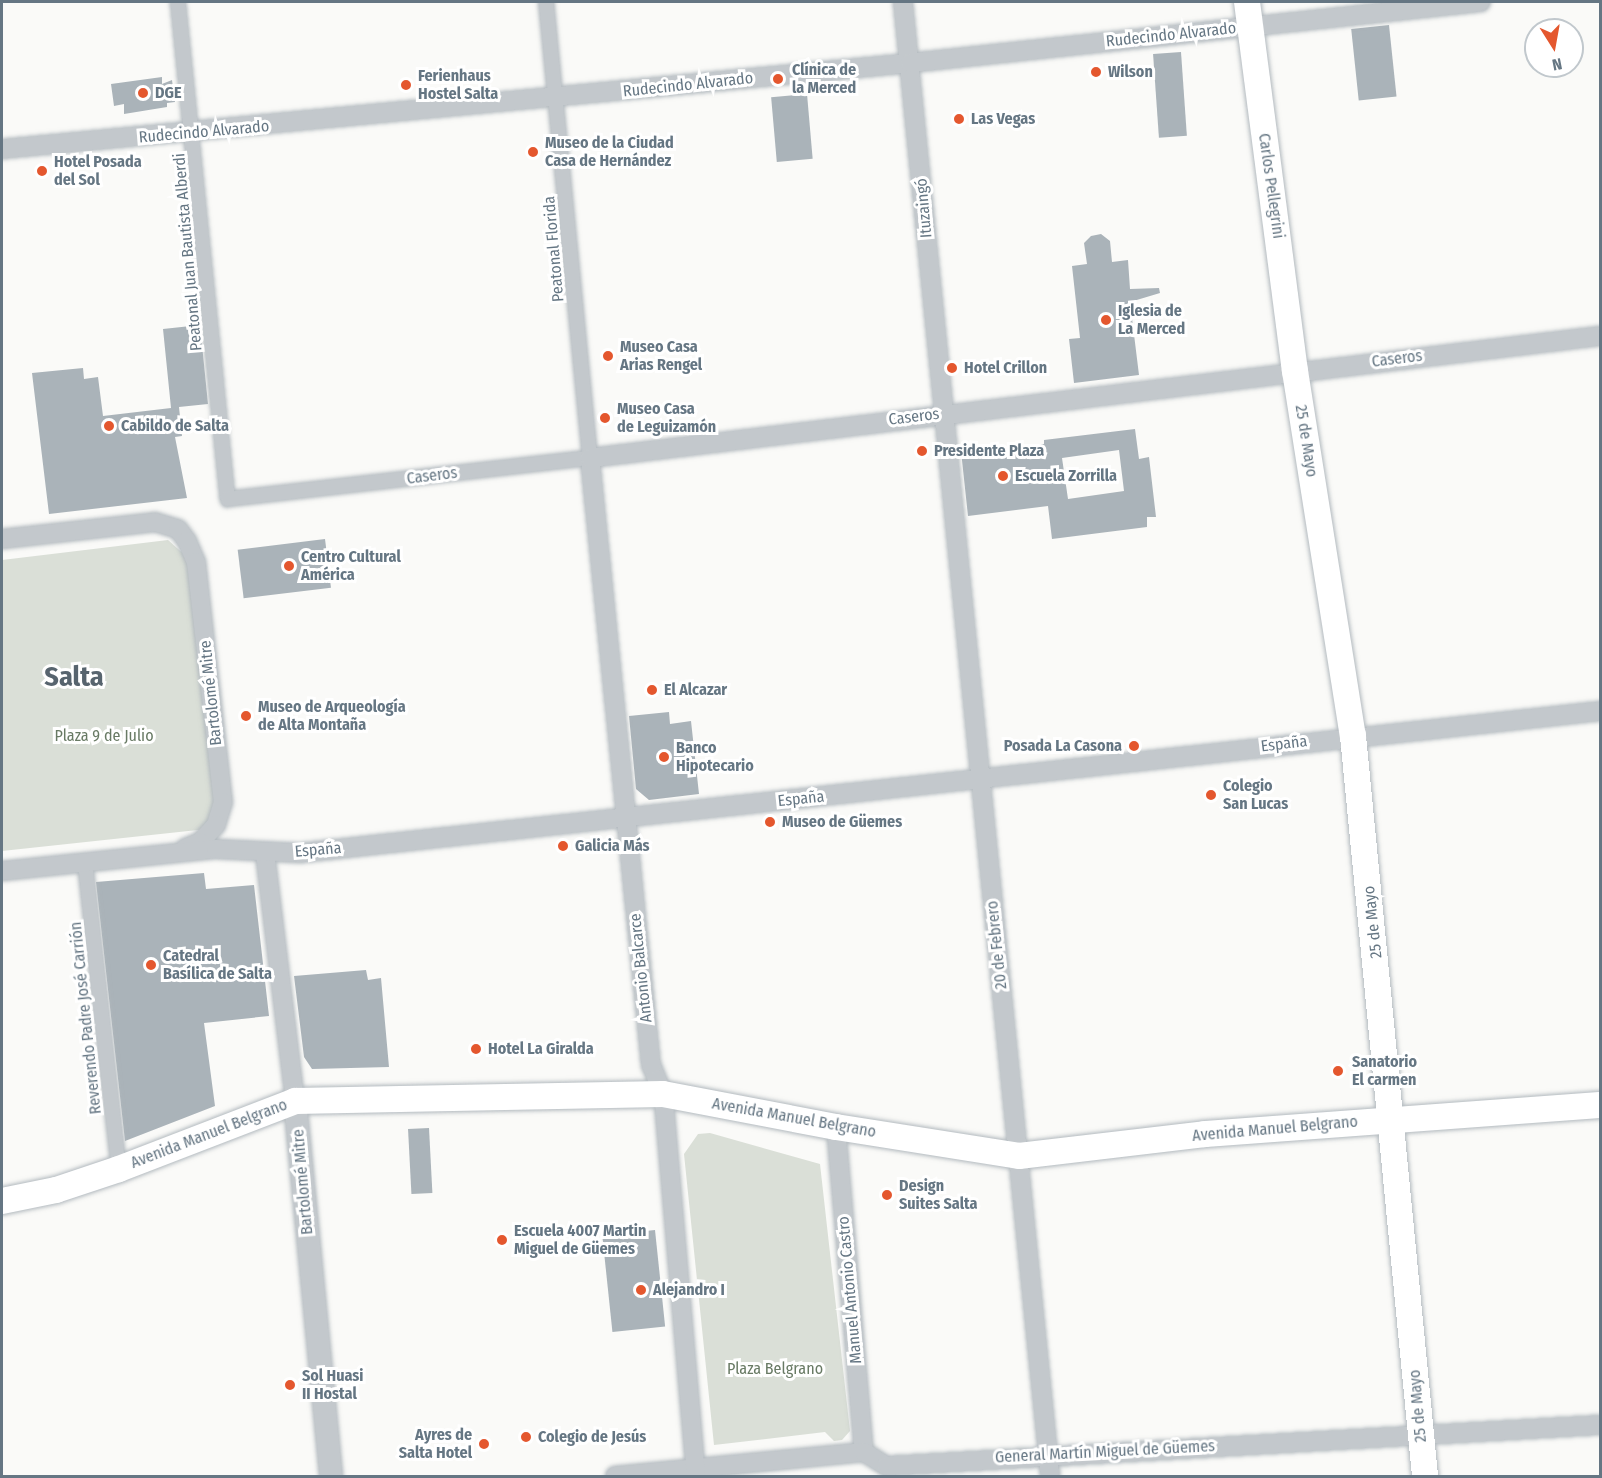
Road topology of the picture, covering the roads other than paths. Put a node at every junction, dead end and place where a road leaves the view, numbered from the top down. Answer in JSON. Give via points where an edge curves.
{"nodes":[{"id":1,"x":178,"y":2,"type":"edge"},
{"id":2,"x":546,"y":2,"type":"edge"},
{"id":3,"x":903,"y":2,"type":"edge"},
{"id":4,"x":1480,"y":2,"type":"edge"},
{"id":5,"x":1248,"y":14,"type":"edge"},
{"id":6,"x":910,"y":63,"type":"junction"},
{"id":7,"x":556,"y":98,"type":"junction"},
{"id":8,"x":194,"y":134,"type":"junction"},
{"id":9,"x":2,"y":149,"type":"edge"},
{"id":10,"x":1600,"y":336,"type":"edge"},
{"id":11,"x":1295,"y":371,"type":"junction"},
{"id":12,"x":943,"y":414,"type":"junction"},
{"id":13,"x":590,"y":458,"type":"junction"},
{"id":14,"x":228,"y":500,"type":"joint"},
{"id":15,"x":2,"y":539,"type":"edge"},
{"id":16,"x":1600,"y":711,"type":"edge"},
{"id":17,"x":1353,"y":736,"type":"junction"},
{"id":18,"x":979,"y":780,"type":"junction"},
{"id":19,"x":626,"y":817,"type":"junction"},
{"id":20,"x":265,"y":853,"type":"junction"},
{"id":21,"x":169,"y":854,"type":"junction"},
{"id":22,"x":85,"y":862,"type":"junction"},
{"id":23,"x":2,"y":871,"type":"edge"},
{"id":24,"x":663,"y":1094,"type":"junction"},
{"id":25,"x":295,"y":1101,"type":"junction"},
{"id":26,"x":1600,"y":1105,"type":"edge"},
{"id":27,"x":1392,"y":1119,"type":"junction"},
{"id":28,"x":836,"y":1127,"type":"junction"},
{"id":29,"x":1019,"y":1156,"type":"junction"},
{"id":30,"x":119,"y":1169,"type":"junction"},
{"id":31,"x":2,"y":1201,"type":"edge"},
{"id":32,"x":1600,"y":1425,"type":"edge"},
{"id":33,"x":1421,"y":1436,"type":"junction"},
{"id":34,"x":864,"y":1452,"type":"junction"},
{"id":35,"x":1048,"y":1454,"type":"junction"},
{"id":36,"x":886,"y":1471,"type":"edge"},
{"id":37,"x":695,"y":1473,"type":"edge"},
{"id":38,"x":331,"y":1476,"type":"edge"},
{"id":39,"x":615,"y":1476,"type":"edge"},
{"id":40,"x":1050,"y":1476,"type":"edge"},
{"id":41,"x":1425,"y":1476,"type":"edge"}],
"edges":[{"from":1,"to":8,"type":"street","name":"Peatonal Juan Bautista Alberdi"},
{"from":2,"to":7,"type":"street","name":"Peatonal Florida"},
{"from":3,"to":6,"type":"street","name":"Ituzaingó"},
{"from":4,"to":5,"type":"street","name":"Rudecindo Alvarado"},
{"from":5,"to":6,"type":"street","name":"Rudecindo Alvarado"},
{"from":5,"to":11,"type":"main road","name":"Carlos Pellegrini"},
{"from":6,"to":7,"type":"street","name":"Rudecindo Alvarado"},
{"from":6,"to":12,"type":"street","name":"Ituzaingó"},
{"from":7,"to":8,"type":"street","name":"Rudecindo Alvarado"},
{"from":7,"to":13,"type":"street","name":"Peatonal Florida"},
{"from":8,"to":9,"type":"street","name":"Rudecindo Alvarado"},
{"from":8,"to":14,"type":"street","name":"Peatonal Juan Bautista Alberdi"},
{"from":10,"to":11,"type":"street","name":"Caseros"},
{"from":11,"to":12,"type":"street","name":"Caseros"},
{"from":11,"to":17,"type":"main road","name":"25 de Mayo"},
{"from":12,"to":13,"type":"street","name":"Caseros"},
{"from":12,"to":18,"type":"street","name":"20 de Febrero"},
{"from":13,"to":14,"type":"street","name":"Caseros"},
{"from":13,"to":19,"type":"street","name":"Antonio Balcarce"},
{"from":15,"to":21,"type":"street","name":"Bartolomé Mitre","via":[[155,522],[178,529],[187,541],[196,562],[223,802],[216,825],[200,842]]},
{"from":16,"to":17,"type":"street","name":"España"},
{"from":17,"to":18,"type":"street","name":"España"},
{"from":17,"to":27,"type":"main road","name":"25 de Mayo"},
{"from":18,"to":19,"type":"street","name":"España"},
{"from":18,"to":29,"type":"street","name":"20 de Febrero"},
{"from":19,"to":20,"type":"street","name":"España","via":[[300,853]]},
{"from":19,"to":24,"type":"street","name":"Antonio Balcarce","via":[[651,1065]]},
{"from":20,"to":21,"type":"street","name":"España","via":[[216,849]]},
{"from":20,"to":25,"type":"street","name":"Bartolomé Mitre"},
{"from":21,"to":22,"type":"street","name":"España"},
{"from":22,"to":23,"type":"street","name":"España"},
{"from":22,"to":30,"type":"street","name":"Reverendo Padre José Carrión"},
{"from":24,"to":25,"type":"main road","name":"Avenida Manuel Belgrano"},
{"from":24,"to":28,"type":"main road","name":"Avenida Manuel Belgrano"},
{"from":24,"to":37,"type":"street","name":"Antonio Balcarce"},
{"from":25,"to":30,"type":"main road","name":"Avenida Manuel Belgrano"},
{"from":25,"to":38,"type":"street","name":"Bartolomé Mitre"},
{"from":26,"to":27,"type":"main road","name":"Avenida Manuel Belgrano"},
{"from":27,"to":29,"type":"main road","name":"Avenida Manuel Belgrano","via":[[1205,1134]]},
{"from":27,"to":33,"type":"main road","name":"25 de Mayo"},
{"from":28,"to":29,"type":"main road","name":"Avenida Manuel Belgrano"},
{"from":28,"to":34,"type":"street","name":"Manuel Antonio Castro"},
{"from":29,"to":35,"type":"street","name":"20 de Febrero"},
{"from":30,"to":31,"type":"main road","name":"Avenida Manuel Belgrano","via":[[56,1190]]},
{"from":32,"to":33,"type":"street","name":"General Martín Miguel de Güemes"},
{"from":33,"to":35,"type":"street","name":"General Martín Miguel de Güemes"},
{"from":33,"to":41,"type":"main road","name":"25 de Mayo"},
{"from":34,"to":36,"type":"street","name":"General Martín Miguel de Güemes"},
{"from":34,"to":37,"type":"street"},
{"from":35,"to":36,"type":"street","name":"General Martín Miguel de Güemes"},
{"from":35,"to":40,"type":"street","name":"20 de Febrero"},
{"from":37,"to":39,"type":"street"}]}
